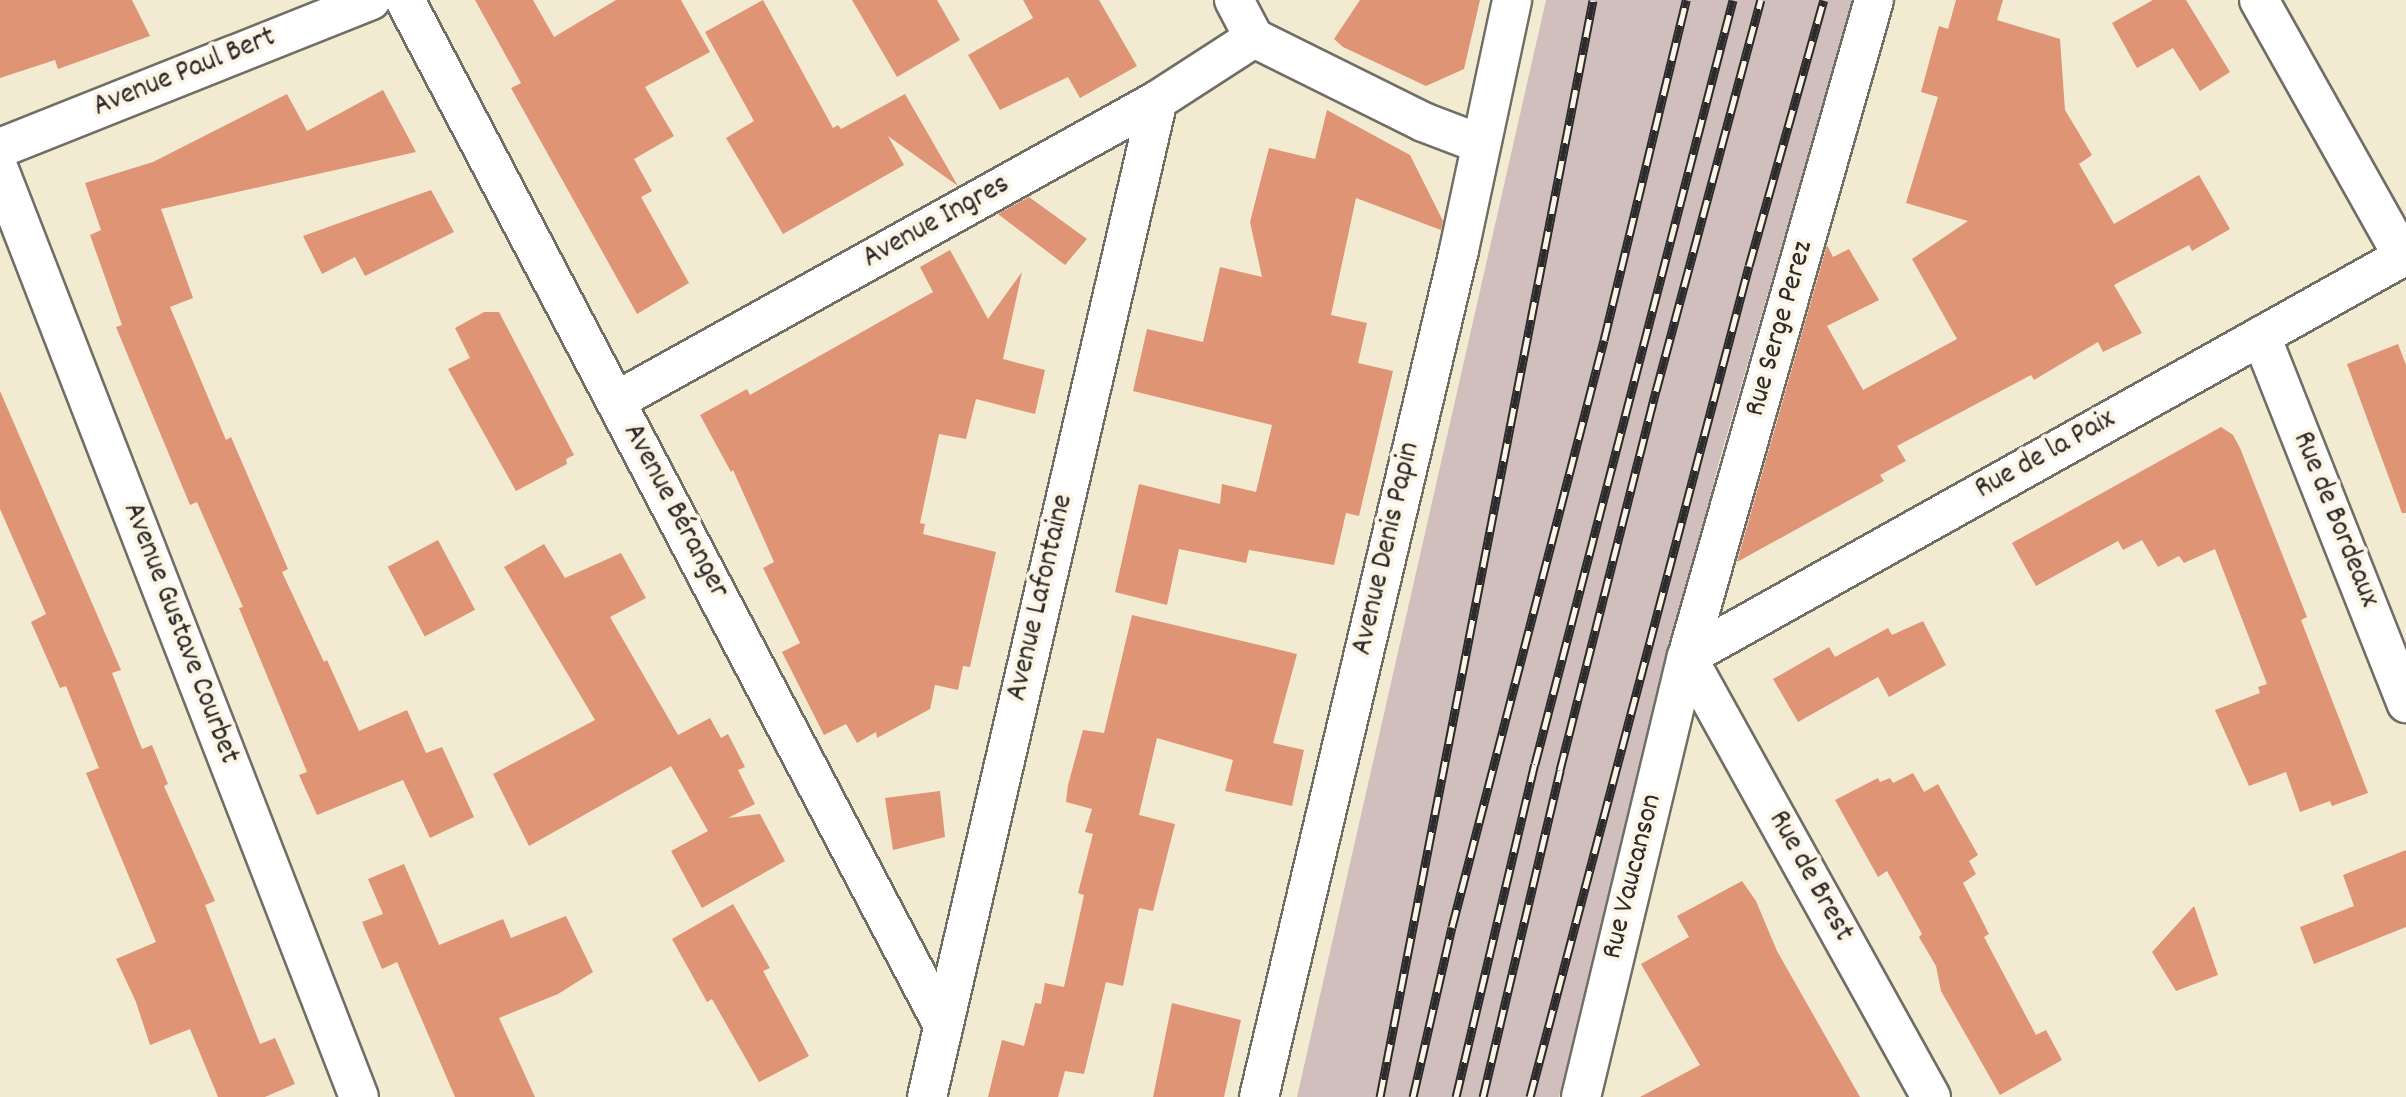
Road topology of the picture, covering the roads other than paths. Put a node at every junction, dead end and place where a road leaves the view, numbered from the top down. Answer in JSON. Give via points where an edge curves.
{"nodes":[{"id":1,"x":371,"y":0,"type":"edge"},
{"id":2,"x":405,"y":0,"type":"edge"},
{"id":3,"x":1234,"y":0,"type":"edge"},
{"id":4,"x":1512,"y":0,"type":"edge"},
{"id":5,"x":1874,"y":0,"type":"edge"},
{"id":6,"x":2259,"y":0,"type":"edge"},
{"id":7,"x":1254,"y":38,"type":"junction"},
{"id":8,"x":1158,"y":100,"type":"junction"},
{"id":9,"x":1481,"y":144,"type":"junction"},
{"id":10,"x":0,"y":148,"type":"edge"},
{"id":11,"x":0,"y":172,"type":"edge"},
{"id":12,"x":2404,"y":256,"type":"edge"},
{"id":13,"x":2261,"y":336,"type":"junction"},
{"id":14,"x":616,"y":401,"type":"junction"},
{"id":15,"x":1687,"y":657,"type":"junction"},
{"id":16,"x":2406,"y":703,"type":"edge"},
{"id":17,"x":943,"y":1025,"type":"junction"},
{"id":18,"x":359,"y":1097,"type":"edge"},
{"id":19,"x":927,"y":1097,"type":"edge"},
{"id":20,"x":1259,"y":1097,"type":"edge"},
{"id":21,"x":1581,"y":1097,"type":"edge"},
{"id":22,"x":1931,"y":1097,"type":"edge"}],
"edges":[{"from":1,"to":10,"type":"street","name":"Avenue Paul Bert"},
{"from":2,"to":14,"type":"street","name":"Avenue Béranger"},
{"from":3,"to":7,"type":"street"},
{"from":4,"to":9,"type":"street","name":"Avenue Denis Papin"},
{"from":5,"to":15,"type":"street","name":"Rue Serge Perez"},
{"from":6,"to":12,"type":"street"},
{"from":7,"to":8,"type":"street","name":"Avenue Ingres"},
{"from":7,"to":9,"type":"street","via":[[1423,122]]},
{"from":8,"to":14,"type":"street","name":"Avenue Ingres"},
{"from":8,"to":17,"type":"street","name":"Avenue Lafontaine"},
{"from":9,"to":20,"type":"street","name":"Avenue Denis Papin"},
{"from":11,"to":18,"type":"street","name":"Avenue Gustave Courbet"},
{"from":12,"to":13,"type":"street","name":"Rue de la Paix"},
{"from":13,"to":15,"type":"street","name":"Rue de la Paix"},
{"from":13,"to":16,"type":"street","name":"Rue de Bordeaux"},
{"from":14,"to":17,"type":"street","name":"Avenue Béranger"},
{"from":15,"to":21,"type":"street","name":"Rue Vaucanson"},
{"from":15,"to":22,"type":"street","name":"Rue de Brest"},
{"from":17,"to":19,"type":"street","name":"Avenue Lafontaine"}]}
